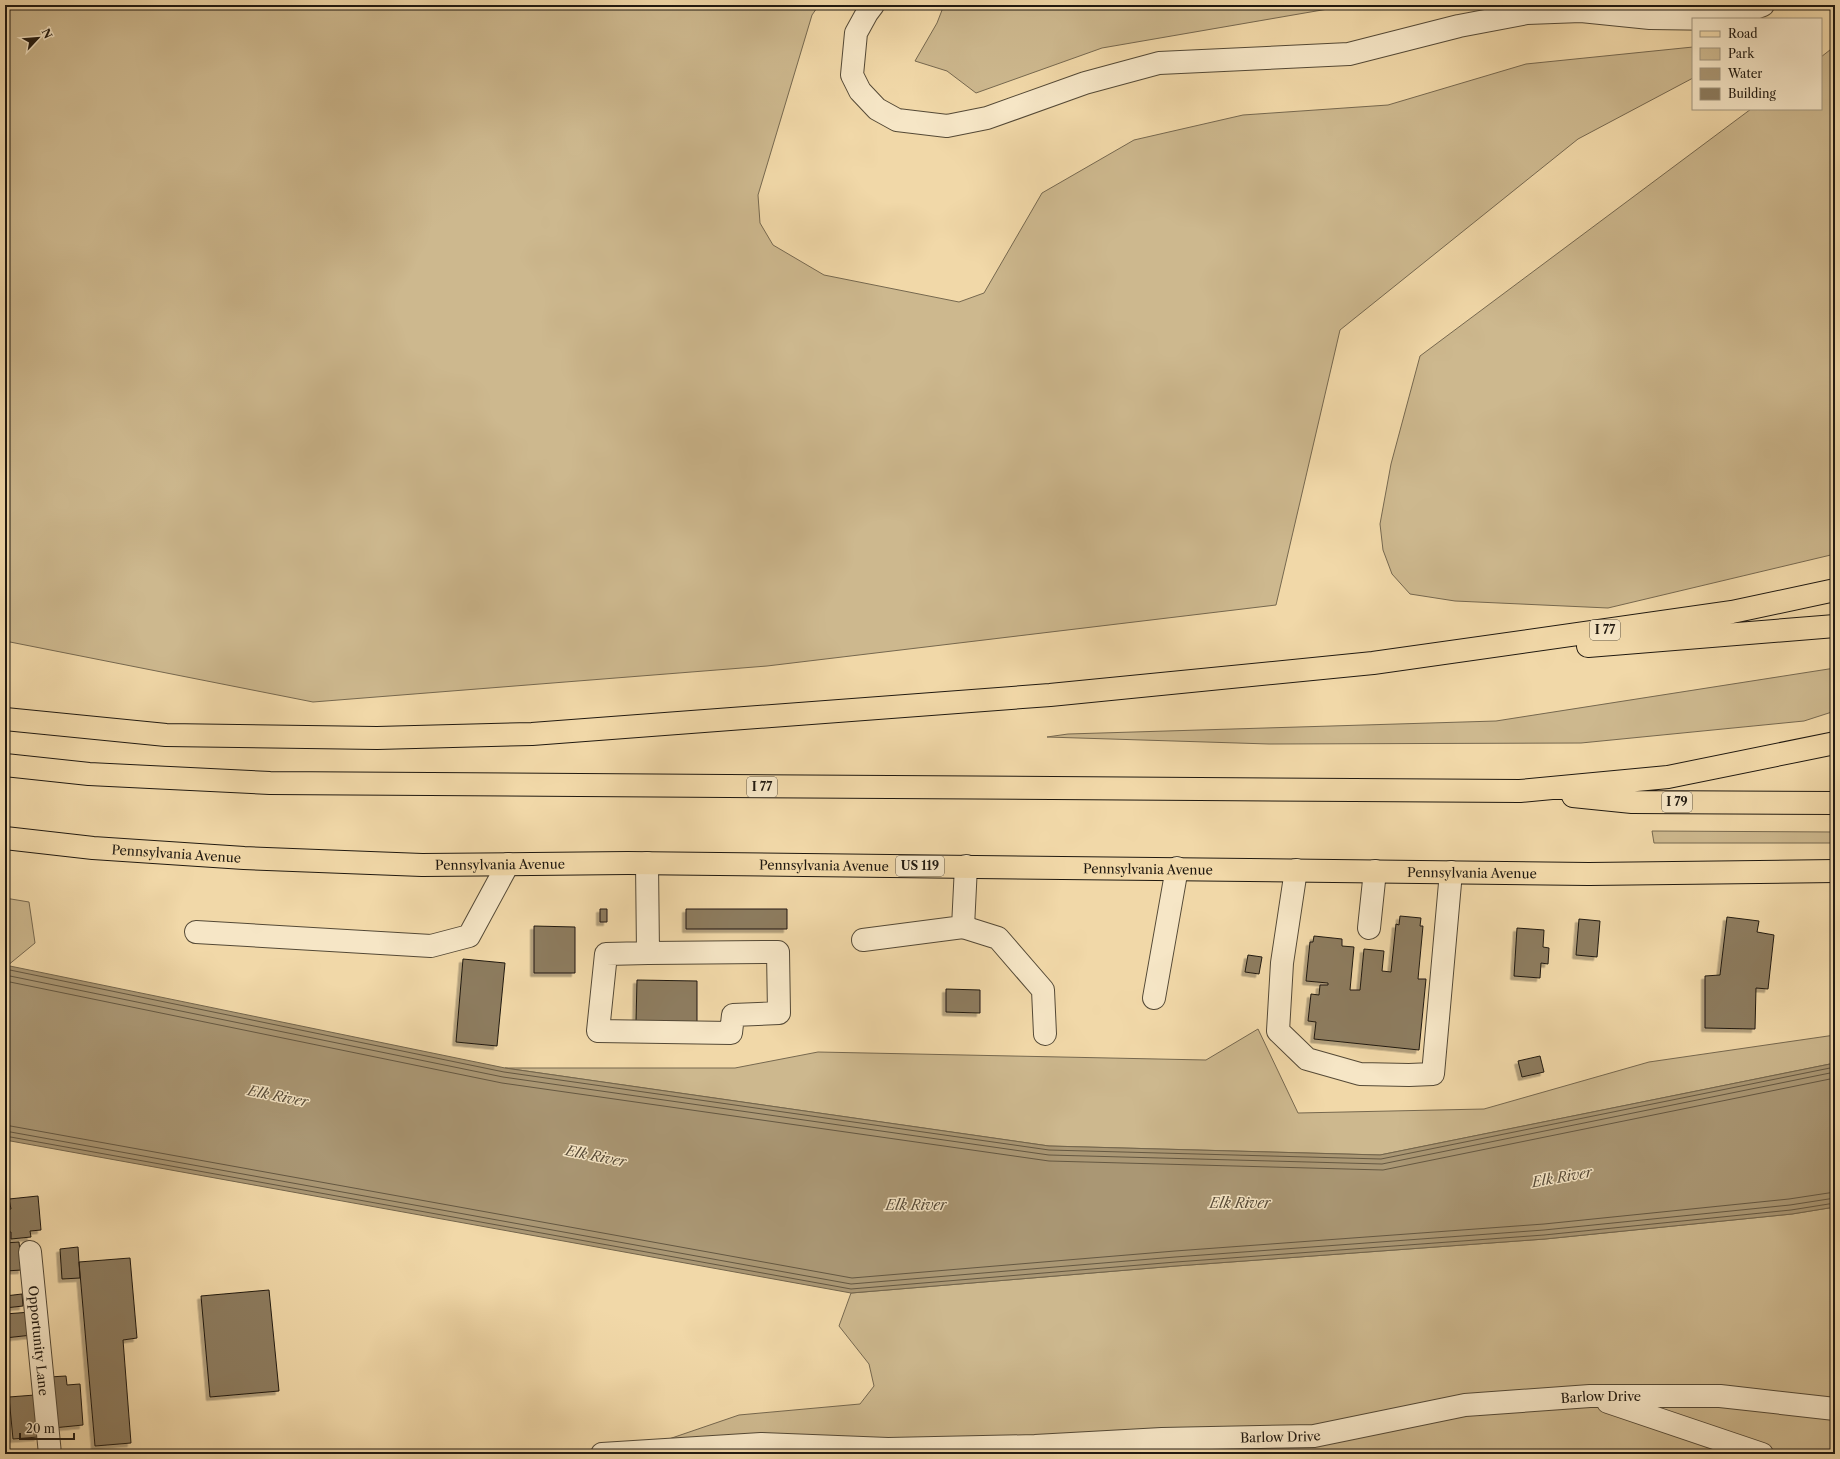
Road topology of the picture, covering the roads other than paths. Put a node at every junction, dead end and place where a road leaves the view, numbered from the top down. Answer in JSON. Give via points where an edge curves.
{"nodes":[{"id":1,"x":873,"y":5,"type":"edge"},
{"id":2,"x":1763,"y":5,"type":"edge"},
{"id":3,"x":1730,"y":18,"type":"edge"},
{"id":4,"x":1692,"y":19,"type":"edge"},
{"id":5,"x":1835,"y":590,"type":"edge"},
{"id":6,"x":1835,"y":626,"type":"edge"},
{"id":7,"x":1373,"y":663,"type":"junction"},
{"id":8,"x":5,"y":719,"type":"edge"},
{"id":9,"x":1835,"y":743,"type":"edge"},
{"id":10,"x":5,"y":765,"type":"edge"},
{"id":11,"x":1520,"y":791,"type":"junction"},
{"id":12,"x":1835,"y":803,"type":"edge"},
{"id":13,"x":5,"y":838,"type":"edge"},
{"id":14,"x":647,"y":863,"type":"junction"},
{"id":15,"x":508,"y":864,"type":"junction"},
{"id":16,"x":966,"y":866,"type":"junction"},
{"id":17,"x":1177,"y":868,"type":"junction"},
{"id":18,"x":1296,"y":870,"type":"junction"},
{"id":19,"x":1375,"y":871,"type":"junction"},
{"id":20,"x":1835,"y":871,"type":"edge"},
{"id":21,"x":1451,"y":872,"type":"junction"},
{"id":22,"x":963,"y":927,"type":"junction"},
{"id":23,"x":1369,"y":928,"type":"dead end"},
{"id":24,"x":196,"y":932,"type":"dead end"},
{"id":25,"x":863,"y":940,"type":"dead end"},
{"id":26,"x":648,"y":953,"type":"junction"},
{"id":27,"x":1154,"y":998,"type":"dead end"},
{"id":28,"x":1045,"y":1034,"type":"dead end"},
{"id":29,"x":30,"y":1252,"type":"dead end"},
{"id":30,"x":1590,"y":1396,"type":"junction"},
{"id":31,"x":1835,"y":1408,"type":"edge"},
{"id":32,"x":50,"y":1454,"type":"edge"},
{"id":33,"x":602,"y":1454,"type":"edge"},
{"id":34,"x":1762,"y":1454,"type":"edge"}],
"edges":[{"from":1,"to":4,"type":"street","via":[[856,33],[852,75],[860,91],[877,109],[897,120],[947,126],[987,118],[1085,84],[1159,63],[1349,54],[1459,26],[1527,13],[1581,11],[1650,18]]},
{"from":2,"to":3,"type":"street"},
{"from":5,"to":7,"type":"main road","number":"I 77","via":[[1732,612]]},
{"from":6,"to":7,"type":"main road"},
{"from":7,"to":8,"type":"main road","number":"I 77","via":[[1050,695],[532,734],[377,738],[166,735]]},
{"from":9,"to":11,"type":"main road","number":"I 77","via":[[1668,777]]},
{"from":10,"to":11,"type":"main road","number":"I 77","via":[[89,774],[270,783]]},
{"from":11,"to":12,"type":"main road","number":"I 79","via":[[1632,802]]},
{"from":13,"to":15,"type":"main road","name":"Pennsylvania Avenue","number":"US 119","via":[[93,848],[244,858],[422,866]]},
{"from":14,"to":15,"type":"main road","name":"Pennsylvania Avenue","number":"US 119"},
{"from":14,"to":16,"type":"main road","name":"Pennsylvania Avenue","number":"US 119"},
{"from":14,"to":26,"type":"street"},
{"from":15,"to":24,"type":"street","via":[[469,936],[431,946]]},
{"from":16,"to":17,"type":"main road","name":"Pennsylvania Avenue","number":"US 119"},
{"from":16,"to":22,"type":"street"},
{"from":17,"to":18,"type":"main road","name":"Pennsylvania Avenue","number":"US 119"},
{"from":17,"to":27,"type":"street"},
{"from":18,"to":19,"type":"main road","name":"Pennsylvania Avenue","number":"US 119"},
{"from":18,"to":21,"type":"street","via":[[1282,963],[1278,1031],[1307,1059],[1360,1074],[1409,1075],[1433,1074]]},
{"from":19,"to":21,"type":"main road","name":"Pennsylvania Avenue","number":"US 119"},
{"from":19,"to":23,"type":"street"},
{"from":20,"to":21,"type":"main road","name":"Pennsylvania Avenue","number":"US 119","via":[[1589,874]]},
{"from":22,"to":25,"type":"street"},
{"from":22,"to":28,"type":"street","via":[[998,938],[1043,990]]},
{"from":26,"to":26,"type":"street","via":[[606,954],[598,1031],[731,1033],[733,1015],[779,1013],[778,952]]},
{"from":29,"to":32,"type":"street","name":"Opportunity Lane"},
{"from":30,"to":31,"type":"street","name":"Barlow Drive","via":[[1720,1396]]},
{"from":30,"to":33,"type":"street","name":"Barlow Drive","via":[[1465,1404],[1314,1436],[912,1448],[761,1444]]},
{"from":30,"to":34,"type":"street"}]}
